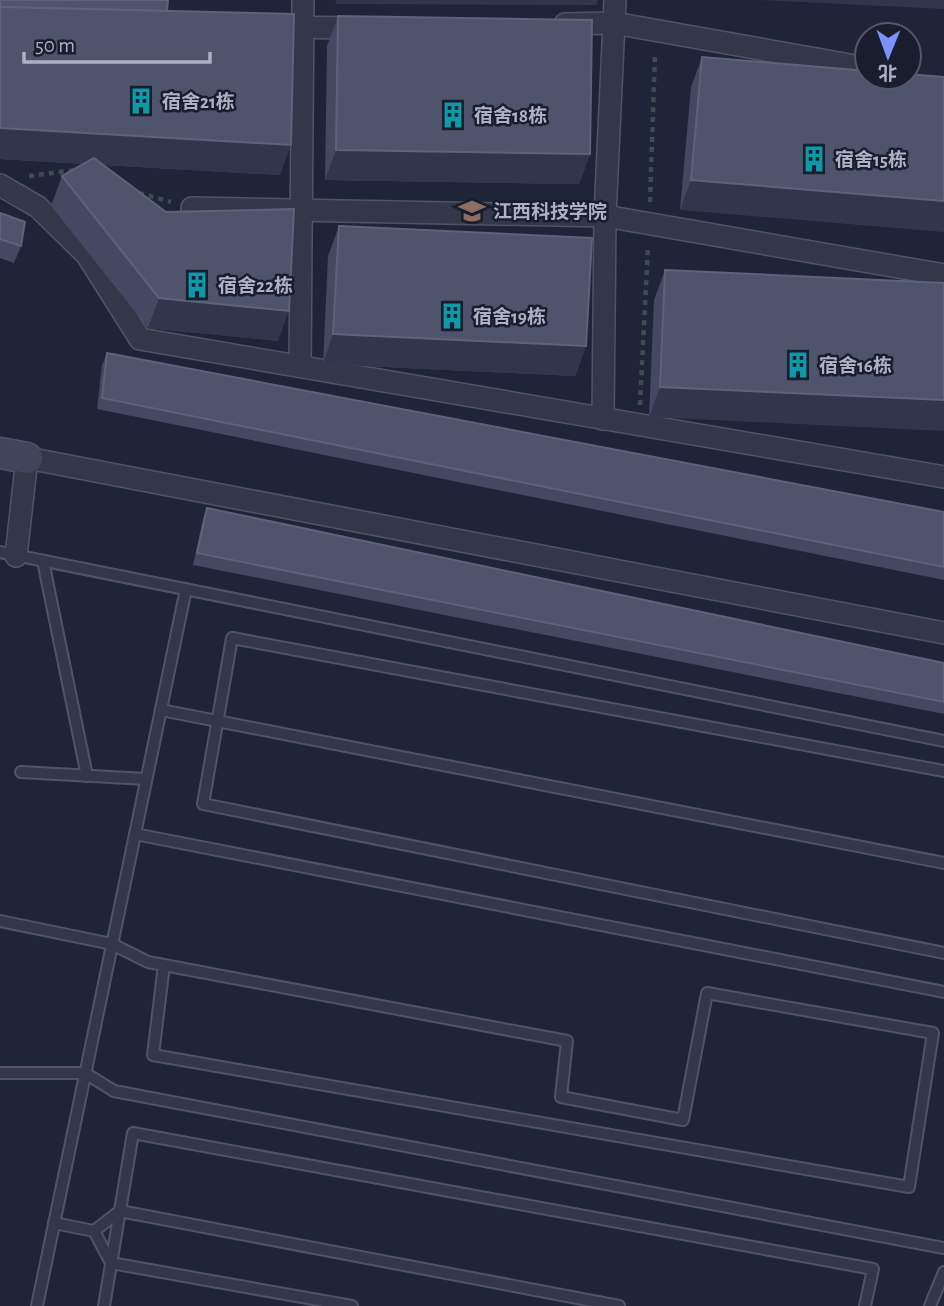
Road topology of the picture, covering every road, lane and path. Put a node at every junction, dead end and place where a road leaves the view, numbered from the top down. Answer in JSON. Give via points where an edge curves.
{"nodes":[{"id":1,"x":303,"y":0,"type":"edge"},
{"id":2,"x":615,"y":0,"type":"edge"},
{"id":3,"x":614,"y":23,"type":"junction"},
{"id":4,"x":547,"y":24,"type":"edge"},
{"id":5,"x":247,"y":26,"type":"edge"},
{"id":6,"x":385,"y":27,"type":"edge"},
{"id":7,"x":303,"y":29,"type":"junction"},
{"id":8,"x":853,"y":66,"type":"edge"},
{"id":9,"x":83,"y":169,"type":"edge"},
{"id":10,"x":9,"y":181,"type":"edge"},
{"id":11,"x":133,"y":191,"type":"edge"},
{"id":12,"x":192,"y":208,"type":"joint"},
{"id":13,"x":301,"y":209,"type":"junction"},
{"id":14,"x":605,"y":216,"type":"junction"},
{"id":15,"x":944,"y":275,"type":"edge"},
{"id":16,"x":300,"y":366,"type":"junction"},
{"id":17,"x":603,"y":419,"type":"junction"},
{"id":18,"x":13,"y":456,"type":"edge"},
{"id":19,"x":944,"y":477,"type":"edge"},
{"id":20,"x":8,"y":554,"type":"edge"},
{"id":21,"x":43,"y":561,"type":"junction"},
{"id":22,"x":186,"y":589,"type":"junction"},
{"id":23,"x":944,"y":633,"type":"edge"},
{"id":24,"x":161,"y":710,"type":"junction"},
{"id":25,"x":218,"y":721,"type":"junction"},
{"id":26,"x":944,"y":741,"type":"edge"},
{"id":27,"x":944,"y":771,"type":"edge"},
{"id":28,"x":21,"y":772,"type":"dead end"},
{"id":29,"x":87,"y":776,"type":"junction"},
{"id":30,"x":146,"y":779,"type":"junction"},
{"id":31,"x":135,"y":834,"type":"junction"},
{"id":32,"x":944,"y":863,"type":"edge"},
{"id":33,"x":0,"y":921,"type":"edge"},
{"id":34,"x":112,"y":944,"type":"junction"},
{"id":35,"x":944,"y":953,"type":"edge"},
{"id":36,"x":164,"y":965,"type":"junction"},
{"id":37,"x":944,"y":992,"type":"edge"},
{"id":38,"x":0,"y":1073,"type":"edge"},
{"id":39,"x":85,"y":1073,"type":"junction"},
{"id":40,"x":120,"y":1211,"type":"junction"},
{"id":41,"x":54,"y":1223,"type":"junction"},
{"id":42,"x":94,"y":1231,"type":"junction"},
{"id":43,"x":944,"y":1248,"type":"edge"},
{"id":44,"x":111,"y":1263,"type":"junction"},
{"id":45,"x":944,"y":1272,"type":"edge"},
{"id":46,"x":37,"y":1306,"type":"edge"},
{"id":47,"x":104,"y":1306,"type":"edge"},
{"id":48,"x":352,"y":1306,"type":"edge"},
{"id":49,"x":619,"y":1306,"type":"edge"},
{"id":50,"x":865,"y":1306,"type":"edge"},
{"id":51,"x":930,"y":1306,"type":"edge"}],
"edges":[{"from":1,"to":7,"type":"street"},
{"from":2,"to":3,"type":"street"},
{"from":3,"to":4,"type":"street"},
{"from":3,"to":8,"type":"street"},
{"from":3,"to":14,"type":"street"},
{"from":5,"to":7,"type":"street"},
{"from":6,"to":7,"type":"street"},
{"from":7,"to":13,"type":"street"},
{"from":9,"to":10,"type":"path"},
{"from":10,"to":16,"type":"street","via":[[87,255],[140,339]]},
{"from":11,"to":12,"type":"path"},
{"from":12,"to":13,"type":"street"},
{"from":13,"to":14,"type":"street"},
{"from":13,"to":16,"type":"street"},
{"from":14,"to":15,"type":"street"},
{"from":14,"to":17,"type":"street"},
{"from":16,"to":17,"type":"street"},
{"from":17,"to":19,"type":"street"},
{"from":18,"to":20,"type":"street"},
{"from":18,"to":23,"type":"street"},
{"from":20,"to":21,"type":"lane"},
{"from":21,"to":22,"type":"lane"},
{"from":21,"to":29,"type":"lane"},
{"from":22,"to":24,"type":"lane"},
{"from":22,"to":26,"type":"lane"},
{"from":24,"to":25,"type":"lane"},
{"from":24,"to":30,"type":"lane"},
{"from":25,"to":27,"type":"lane","via":[[232,638]]},
{"from":25,"to":32,"type":"lane"},
{"from":25,"to":35,"type":"lane","via":[[203,804]]},
{"from":28,"to":29,"type":"lane"},
{"from":29,"to":30,"type":"lane"},
{"from":30,"to":31,"type":"lane"},
{"from":31,"to":34,"type":"lane"},
{"from":31,"to":37,"type":"lane"},
{"from":33,"to":34,"type":"lane"},
{"from":34,"to":36,"type":"lane"},
{"from":34,"to":39,"type":"lane"},
{"from":36,"to":36,"type":"lane","via":[[153,1055],[909,1187],[933,1033],[707,993],[683,1120],[561,1097],[567,1041]]},
{"from":38,"to":39,"type":"lane"},
{"from":39,"to":41,"type":"lane"},
{"from":39,"to":43,"type":"lane","via":[[114,1091]]},
{"from":40,"to":42,"type":"lane"},
{"from":40,"to":44,"type":"lane"},
{"from":40,"to":49,"type":"lane"},
{"from":40,"to":50,"type":"lane","via":[[133,1133],[873,1269]]},
{"from":41,"to":42,"type":"lane"},
{"from":41,"to":46,"type":"lane"},
{"from":42,"to":44,"type":"lane"},
{"from":44,"to":47,"type":"lane"},
{"from":44,"to":48,"type":"lane"},
{"from":45,"to":51,"type":"lane"}]}
